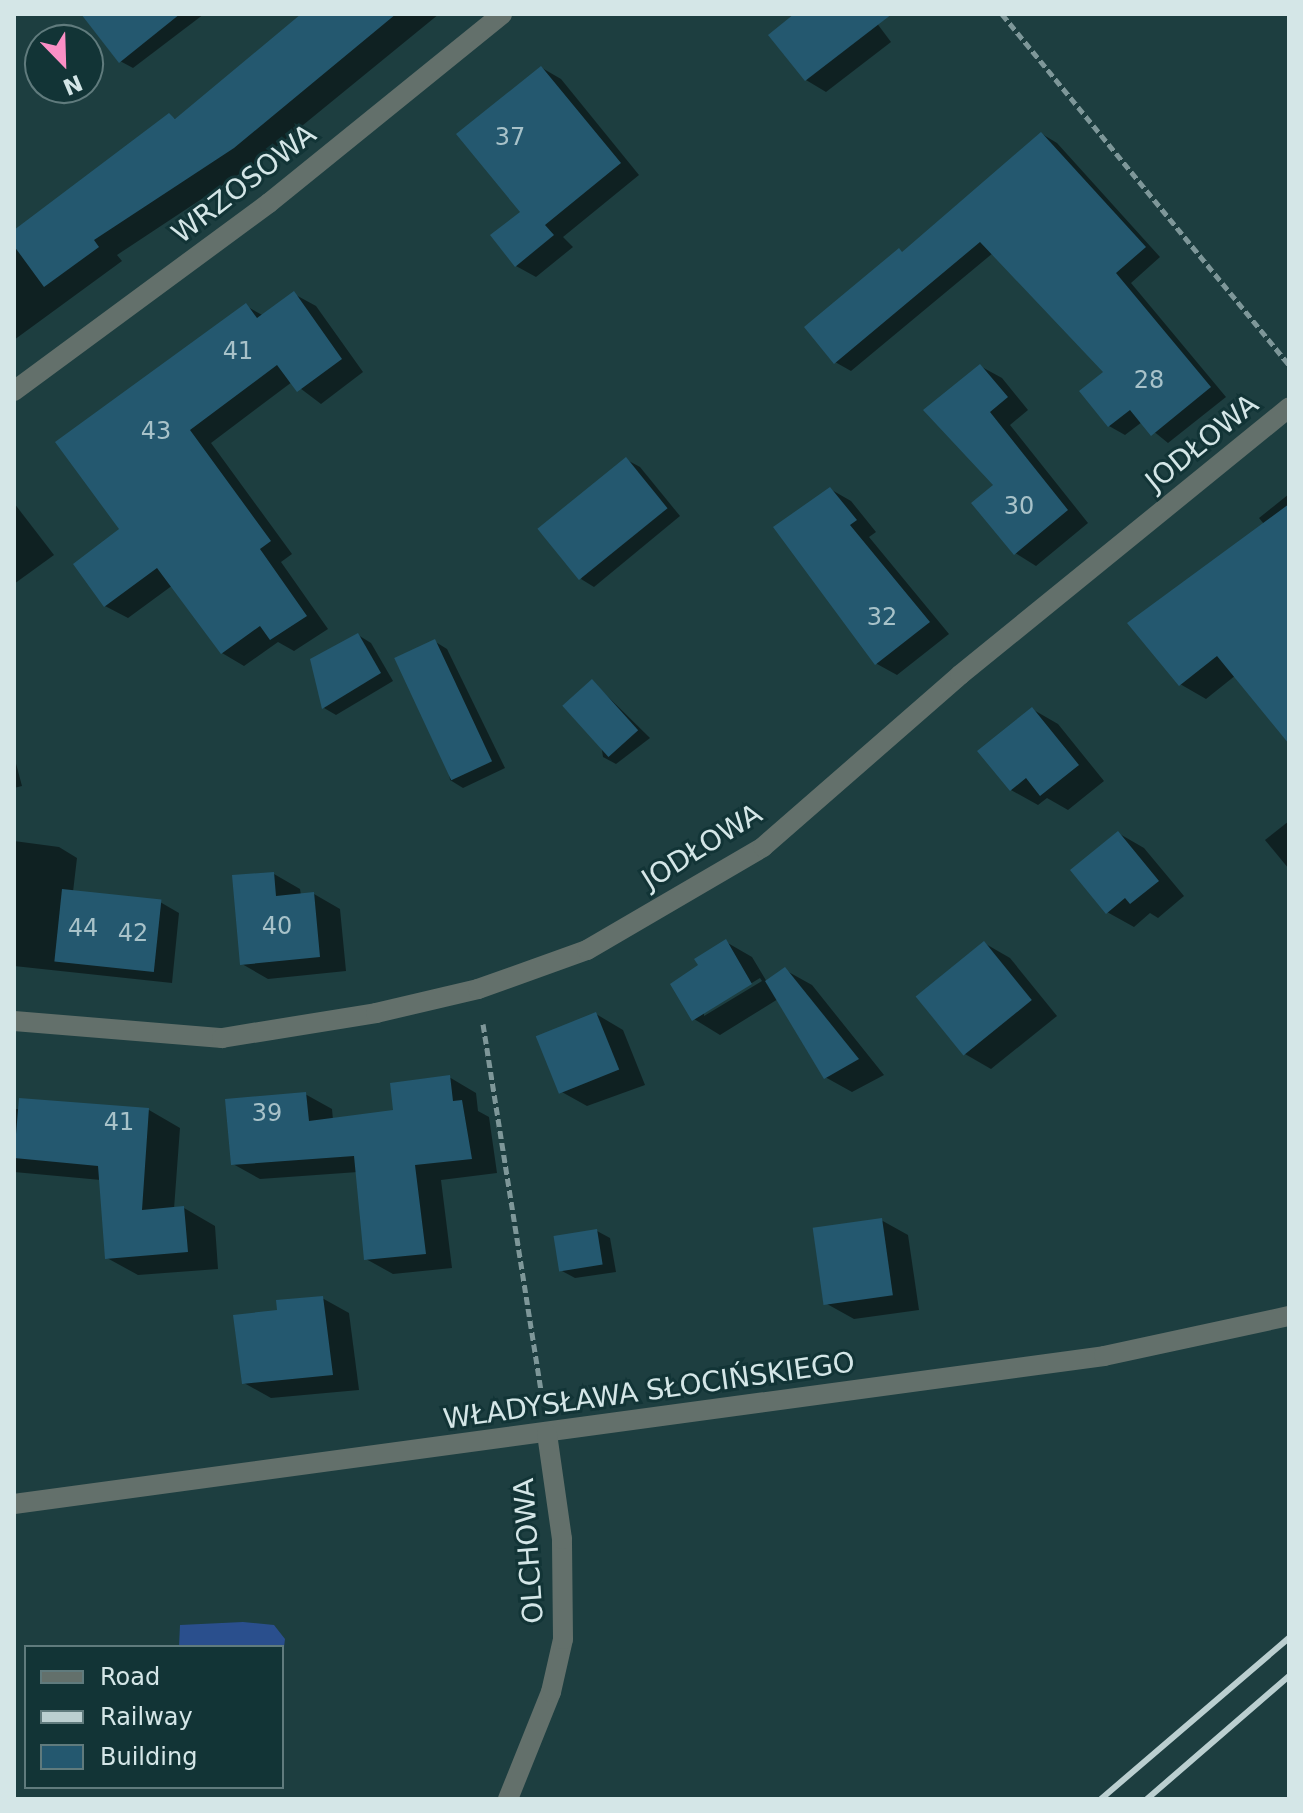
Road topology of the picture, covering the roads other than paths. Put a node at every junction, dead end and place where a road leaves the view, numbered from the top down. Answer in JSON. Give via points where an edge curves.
{"nodes":[{"id":1,"x":502,"y":14,"type":"edge"},
{"id":2,"x":14,"y":391,"type":"edge"},
{"id":3,"x":1289,"y":408,"type":"edge"},
{"id":4,"x":14,"y":1021,"type":"edge"},
{"id":5,"x":1289,"y":1316,"type":"edge"},
{"id":6,"x":547,"y":1434,"type":"junction"},
{"id":7,"x":14,"y":1504,"type":"edge"},
{"id":8,"x":508,"y":1799,"type":"edge"}],
"edges":[{"from":1,"to":2,"type":"street","name":"WRZOSOWA","via":[[269,203]]},
{"from":3,"to":4,"type":"street","name":"JODŁOWA","via":[[960,675],[763,847],[587,950],[478,989],[376,1013],[222,1038]]},
{"from":5,"to":6,"type":"street","name":"WŁADYSŁAWA SŁOCIŃSKIEGO","via":[[1104,1356]]},
{"from":6,"to":7,"type":"street","name":"WŁADYSŁAWA SŁOCIŃSKIEGO"},
{"from":6,"to":8,"type":"street","name":"OLCHOWA","via":[[562,1539],[563,1639],[551,1692]]}]}
